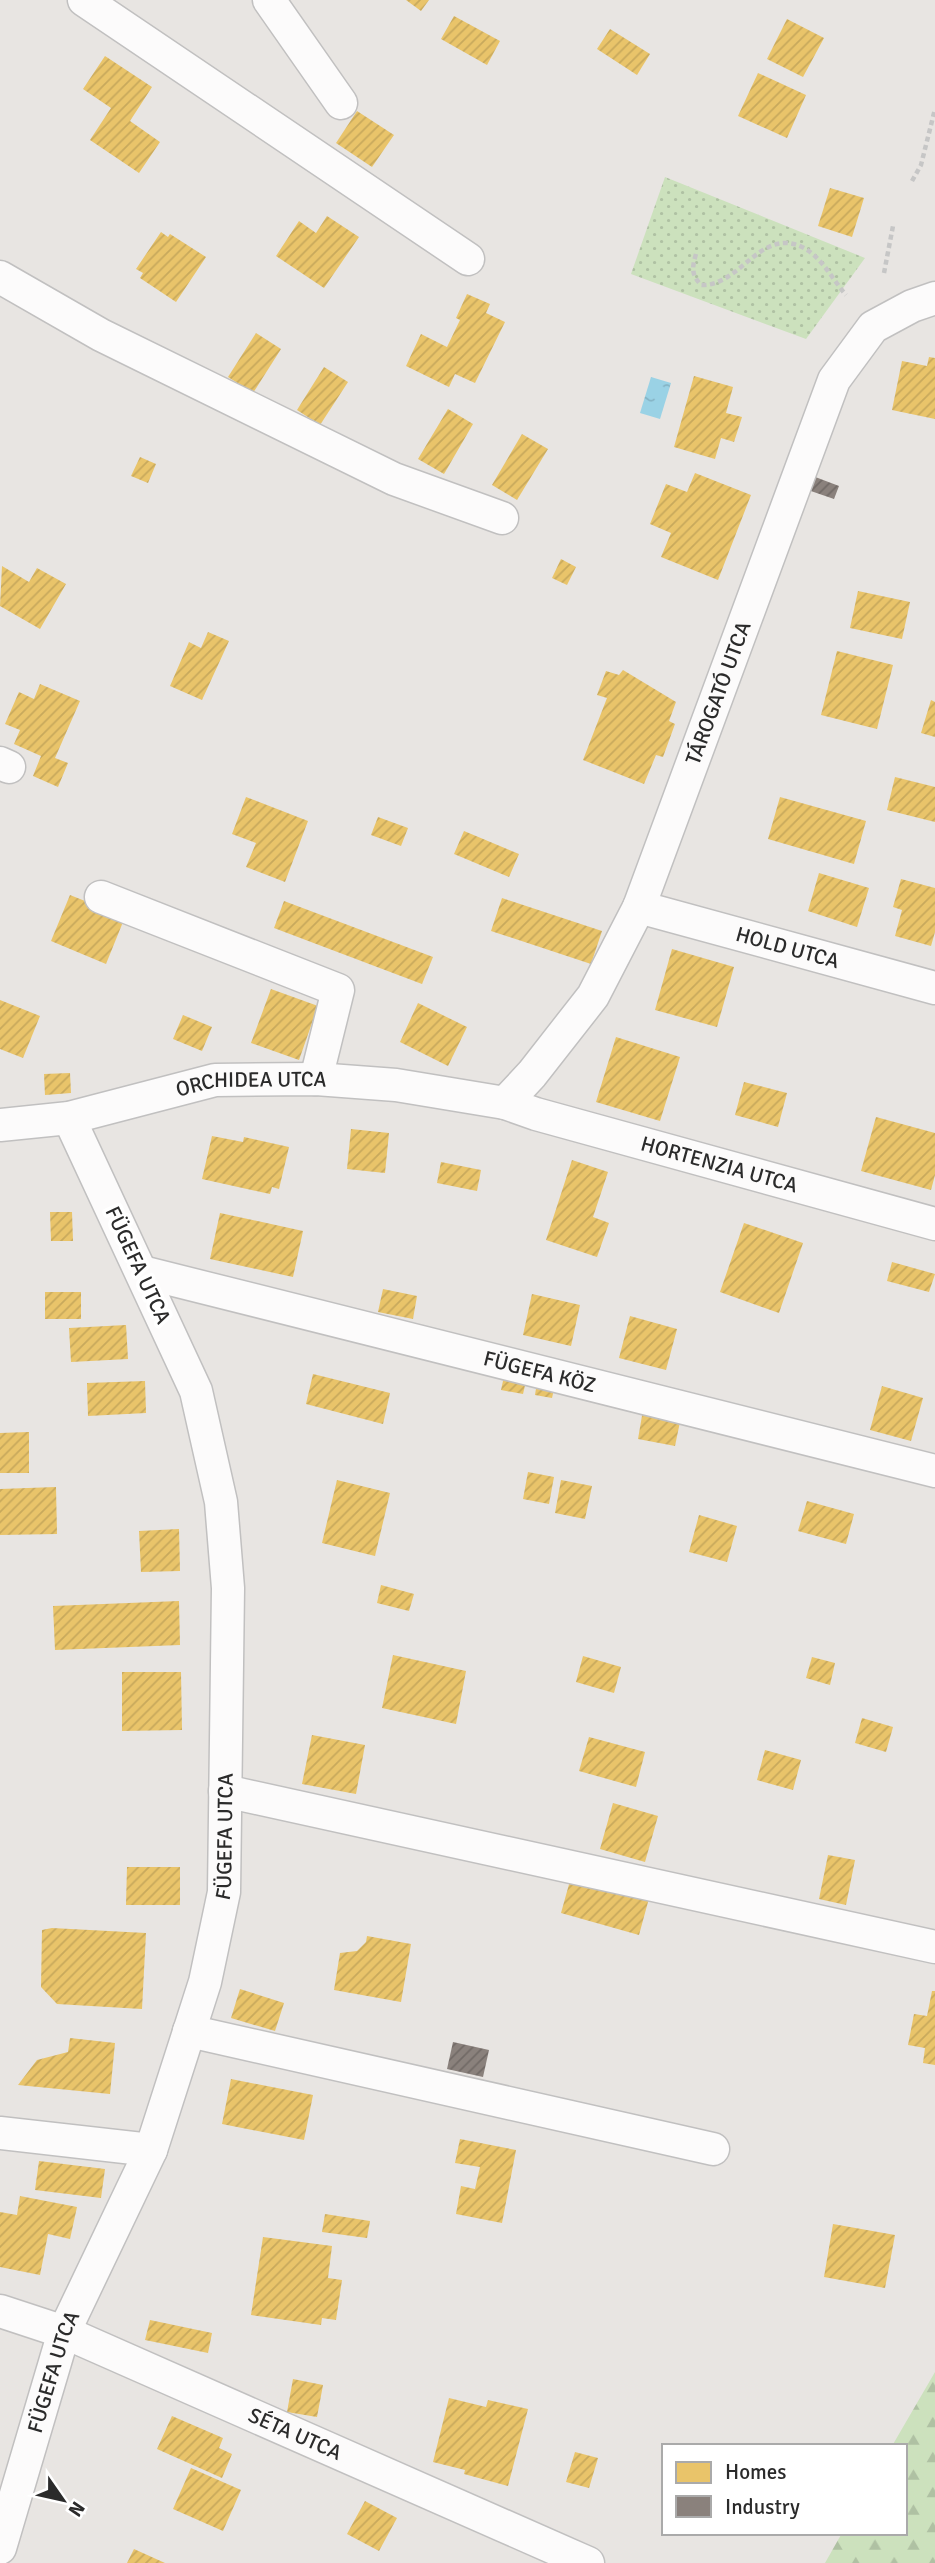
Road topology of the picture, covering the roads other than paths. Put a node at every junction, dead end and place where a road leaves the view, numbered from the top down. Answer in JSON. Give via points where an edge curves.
{"nodes":[{"id":1,"x":83,"y":0,"type":"edge"},
{"id":2,"x":269,"y":0,"type":"edge"},
{"id":3,"x":341,"y":103,"type":"dead end"},
{"id":4,"x":468,"y":259,"type":"dead end"},
{"id":5,"x":0,"y":277,"type":"edge"},
{"id":6,"x":935,"y":298,"type":"edge"},
{"id":7,"x":502,"y":519,"type":"dead end"},
{"id":8,"x":101,"y":897,"type":"dead end"},
{"id":9,"x":639,"y":907,"type":"junction"},
{"id":10,"x":935,"y":988,"type":"edge"},
{"id":11,"x":316,"y":1079,"type":"junction"},
{"id":12,"x":505,"y":1103,"type":"junction"},
{"id":13,"x":69,"y":1118,"type":"junction"},
{"id":14,"x":0,"y":1125,"type":"edge"},
{"id":15,"x":935,"y":1224,"type":"edge"},
{"id":16,"x":142,"y":1272,"type":"junction"},
{"id":17,"x":935,"y":1471,"type":"edge"},
{"id":18,"x":225,"y":1791,"type":"junction"},
{"id":19,"x":935,"y":1947,"type":"edge"},
{"id":20,"x":189,"y":2031,"type":"junction"},
{"id":21,"x":0,"y":2133,"type":"edge"},
{"id":22,"x":713,"y":2149,"type":"dead end"},
{"id":23,"x":150,"y":2150,"type":"junction"},
{"id":24,"x":0,"y":2311,"type":"edge"},
{"id":25,"x":64,"y":2332,"type":"junction"},
{"id":26,"x":0,"y":2548,"type":"edge"},
{"id":27,"x":588,"y":2563,"type":"edge"}],
"edges":[{"from":1,"to":4,"type":"street"},
{"from":2,"to":3,"type":"street"},
{"from":5,"to":7,"type":"street","via":[[101,335],[394,479]]},
{"from":6,"to":9,"type":"street","name":"TÁROGATÓ UTCA","via":[[873,327],[834,380]]},
{"from":8,"to":11,"type":"street","via":[[338,990]]},
{"from":9,"to":10,"type":"street","name":"HOLD UTCA"},
{"from":9,"to":12,"type":"street","name":"TÁROGATÓ UTCA","via":[[593,996]]},
{"from":11,"to":12,"type":"street","name":"ORCHIDEA UTCA","via":[[396,1085]]},
{"from":11,"to":13,"type":"street","name":"ORCHIDEA UTCA","via":[[215,1080]]},
{"from":12,"to":15,"type":"street","name":"HORTENZIA UTCA"},
{"from":13,"to":14,"type":"street","name":"ORCHIDEA UTCA"},
{"from":13,"to":16,"type":"street","name":"FÜGEFA UTCA"},
{"from":16,"to":17,"type":"street","name":"FÜGEFA KÖZ"},
{"from":16,"to":18,"type":"street","name":"FÜGEFA UTCA","via":[[196,1391],[221,1502],[228,1588]]},
{"from":18,"to":19,"type":"street"},
{"from":18,"to":20,"type":"street","name":"FÜGEFA UTCA","via":[[224,1892],[205,1982]]},
{"from":20,"to":22,"type":"street"},
{"from":20,"to":23,"type":"street","name":"FÜGEFA UTCA"},
{"from":21,"to":23,"type":"street"},
{"from":23,"to":25,"type":"street","name":"FÜGEFA UTCA"},
{"from":24,"to":25,"type":"street","name":"SÉTA UTCA"},
{"from":25,"to":26,"type":"street","name":"FÜGEFA UTCA"},
{"from":25,"to":27,"type":"street","name":"SÉTA UTCA"}]}
